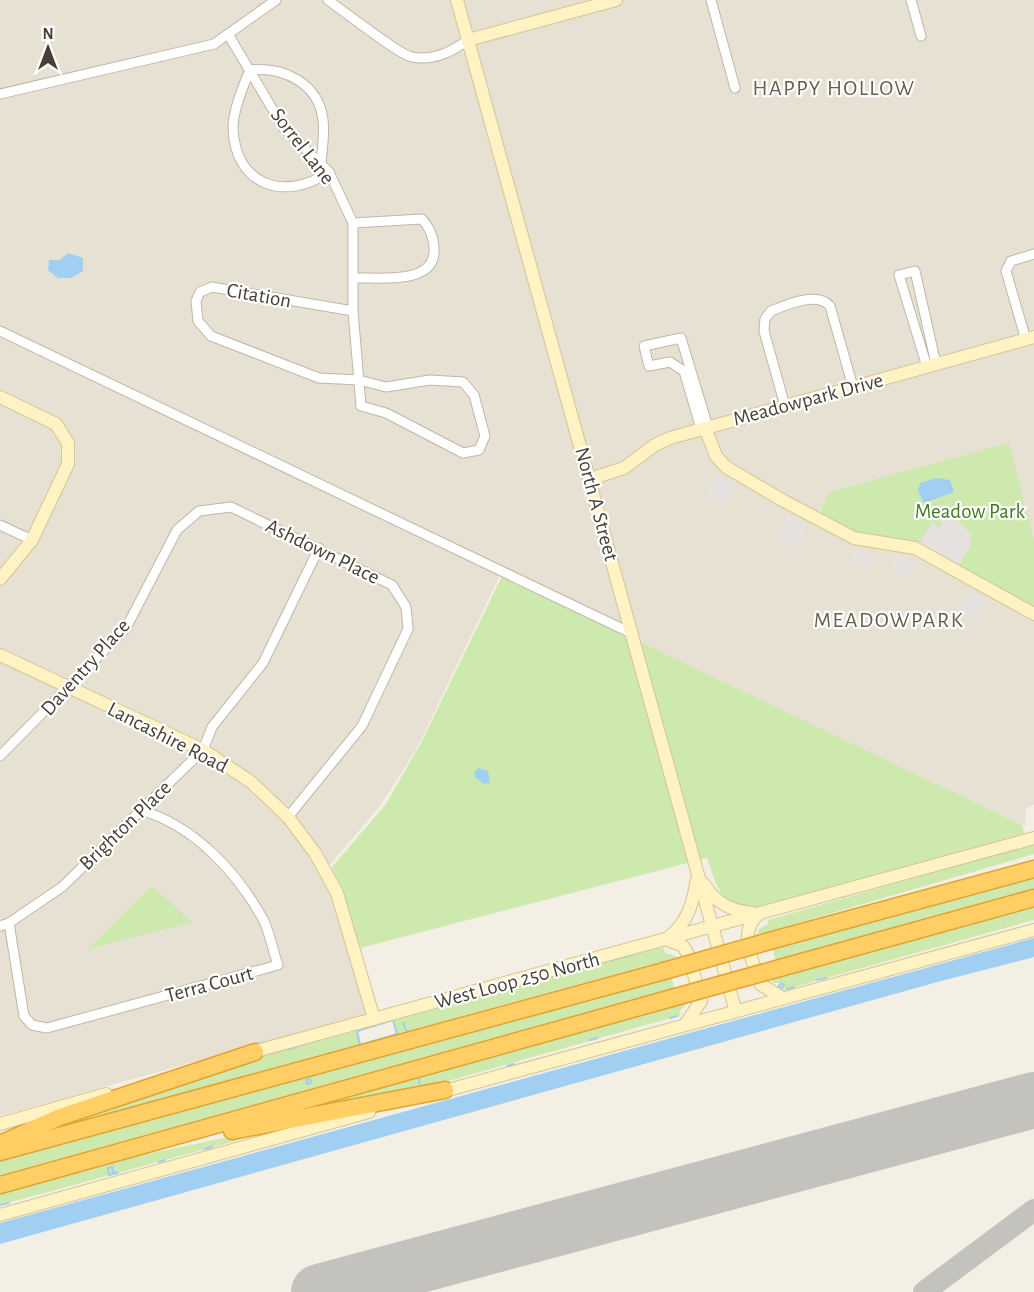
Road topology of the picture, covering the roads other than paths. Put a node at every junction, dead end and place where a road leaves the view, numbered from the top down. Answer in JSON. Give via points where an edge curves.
{"nodes":[{"id":1,"x":276,"y":0,"type":"edge"},
{"id":2,"x":328,"y":0,"type":"edge"},
{"id":3,"x":457,"y":0,"type":"edge"},
{"id":4,"x":616,"y":0,"type":"edge"},
{"id":5,"x":711,"y":0,"type":"edge"},
{"id":6,"x":911,"y":0,"type":"edge"},
{"id":7,"x":228,"y":34,"type":"junction"},
{"id":8,"x":921,"y":36,"type":"dead end"},
{"id":9,"x":468,"y":40,"type":"junction"},
{"id":10,"x":250,"y":70,"type":"junction"},
{"id":11,"x":735,"y":88,"type":"dead end"},
{"id":12,"x":0,"y":94,"type":"edge"},
{"id":13,"x":321,"y":163,"type":"junction"},
{"id":14,"x":328,"y":172,"type":"junction"},
{"id":15,"x":352,"y":224,"type":"junction"},
{"id":16,"x":1034,"y":254,"type":"edge"},
{"id":17,"x":353,"y":278,"type":"junction"},
{"id":18,"x":354,"y":311,"type":"junction"},
{"id":19,"x":921,"y":326,"type":"junction"},
{"id":20,"x":0,"y":331,"type":"edge"},
{"id":21,"x":1030,"y":338,"type":"edge"},
{"id":22,"x":932,"y":366,"type":"junction"},
{"id":23,"x":687,"y":369,"type":"junction"},
{"id":24,"x":358,"y":380,"type":"junction"},
{"id":25,"x":853,"y":387,"type":"junction"},
{"id":26,"x":0,"y":397,"type":"edge"},
{"id":27,"x":785,"y":406,"type":"junction"},
{"id":28,"x":705,"y":428,"type":"junction"},
{"id":29,"x":590,"y":479,"type":"junction"},
{"id":30,"x":199,"y":511,"type":"joint"},
{"id":31,"x":0,"y":525,"type":"edge"},
{"id":32,"x":32,"y":540,"type":"junction"},
{"id":33,"x":319,"y":548,"type":"junction"},
{"id":34,"x":0,"y":579,"type":"edge"},
{"id":35,"x":1034,"y":614,"type":"edge"},
{"id":36,"x":633,"y":634,"type":"junction"},
{"id":37,"x":0,"y":655,"type":"edge"},
{"id":38,"x":69,"y":688,"type":"junction"},
{"id":39,"x":203,"y":750,"type":"junction"},
{"id":40,"x":0,"y":756,"type":"edge"},
{"id":41,"x":140,"y":810,"type":"junction"},
{"id":42,"x":288,"y":817,"type":"junction"},
{"id":43,"x":1034,"y":837,"type":"edge"},
{"id":44,"x":1034,"y":869,"type":"edge"},
{"id":45,"x":698,"y":874,"type":"junction"},
{"id":46,"x":1034,"y":898,"type":"edge"},
{"id":47,"x":760,"y":913,"type":"junction"},
{"id":48,"x":4,"y":925,"type":"edge"},
{"id":49,"x":712,"y":926,"type":"junction"},
{"id":50,"x":1034,"y":930,"type":"edge"},
{"id":51,"x":665,"y":939,"type":"junction"},
{"id":52,"x":781,"y":997,"type":"junction"},
{"id":53,"x":735,"y":1010,"type":"junction"},
{"id":54,"x":374,"y":1019,"type":"junction"},
{"id":55,"x":687,"y":1022,"type":"junction"},
{"id":56,"x":255,"y":1052,"type":"junction"},
{"id":57,"x":445,"y":1090,"type":"junction"},
{"id":58,"x":0,"y":1124,"type":"edge"},
{"id":59,"x":0,"y":1144,"type":"edge"},
{"id":60,"x":0,"y":1152,"type":"edge"},
{"id":61,"x":110,"y":1155,"type":"junction"},
{"id":62,"x":0,"y":1185,"type":"edge"},
{"id":63,"x":0,"y":1215,"type":"edge"}],
"edges":[{"from":1,"to":7,"type":"street"},
{"from":2,"to":9,"type":"street","via":[[410,57],[435,58]]},
{"from":3,"to":9,"type":"main road","name":"North A Street"},
{"from":4,"to":9,"type":"main road"},
{"from":5,"to":11,"type":"street"},
{"from":6,"to":8,"type":"street"},
{"from":7,"to":10,"type":"street","name":"Sorrel Lane"},
{"from":7,"to":12,"type":"street","via":[[214,44]]},
{"from":9,"to":29,"type":"main road","name":"North A Street"},
{"from":10,"to":13,"type":"street","name":"Sorrel Lane","via":[[283,127]]},
{"from":10,"to":13,"type":"street","via":[[288,73],[312,91],[323,119]]},
{"from":10,"to":14,"type":"street","via":[[233,127],[239,152],[252,176],[270,187],[291,188],[312,184]]},
{"from":13,"to":14,"type":"street","name":"Sorrel Lane"},
{"from":14,"to":15,"type":"street","name":"Sorrel Lane"},
{"from":15,"to":17,"type":"street"},
{"from":15,"to":17,"type":"street","via":[[422,219],[433,232],[435,256],[429,267],[414,276]]},
{"from":16,"to":21,"type":"street","via":[[1011,261],[1006,271]]},
{"from":17,"to":18,"type":"street"},
{"from":18,"to":24,"type":"street"},
{"from":18,"to":24,"type":"street","name":"Citation","via":[[212,287],[200,292],[196,301],[198,321],[211,336],[319,378]]},
{"from":19,"to":19,"type":"street","via":[[926,309],[915,271],[899,275],[910,317]]},
{"from":19,"to":22,"type":"street"},
{"from":20,"to":36,"type":"street"},
{"from":21,"to":22,"type":"main road","name":"Meadowpark Drive"},
{"from":22,"to":25,"type":"main road","name":"Meadowpark Drive"},
{"from":23,"to":23,"type":"street","via":[[680,337],[643,347],[649,366],[670,362]]},
{"from":23,"to":28,"type":"street"},
{"from":24,"to":24,"type":"street","via":[[386,387],[430,380],[463,382],[474,395],[485,436],[479,450],[463,453],[386,413],[361,406]]},
{"from":25,"to":27,"type":"main road","name":"Meadowpark Drive"},
{"from":25,"to":27,"type":"street","via":[[830,306],[813,298],[771,311],[764,322]]},
{"from":26,"to":32,"type":"main road","via":[[56,424],[68,443],[68,464]]},
{"from":27,"to":28,"type":"main road","name":"Meadowpark Drive"},
{"from":28,"to":29,"type":"main road","name":"Meadowpark Drive","via":[[670,438],[624,468]]},
{"from":28,"to":35,"type":"main road","via":[[716,456],[752,483],[852,538],[915,548]]},
{"from":29,"to":36,"type":"main road","name":"North A Street"},
{"from":30,"to":33,"type":"street","name":"Ashdown Place","via":[[231,507]]},
{"from":30,"to":38,"type":"street","name":"Daventry Place","via":[[177,530],[126,628]]},
{"from":31,"to":32,"type":"street"},
{"from":32,"to":34,"type":"main road"},
{"from":33,"to":39,"type":"street","name":"Brighton Place","via":[[264,663],[212,727]]},
{"from":33,"to":42,"type":"street","name":"Ashdown Place","via":[[392,585],[406,607],[408,629],[362,726]]},
{"from":36,"to":45,"type":"main road","name":"North A Street"},
{"from":37,"to":38,"type":"main road","name":"Lancashire Road"},
{"from":38,"to":39,"type":"main road","name":"Lancashire Road"},
{"from":38,"to":40,"type":"street","name":"Daventry Place"},
{"from":39,"to":41,"type":"street","name":"Brighton Place"},
{"from":39,"to":42,"type":"main road","name":"Lancashire Road","via":[[251,782]]},
{"from":41,"to":48,"type":"street","name":"Brighton Place","via":[[62,887]]},
{"from":41,"to":48,"type":"street","name":"Terra Court","via":[[183,830],[231,870],[264,923],[278,965],[47,1028],[32,1025],[24,1016]]},
{"from":42,"to":54,"type":"main road","name":"Lancashire Road","via":[[315,853],[337,893]]},
{"from":43,"to":47,"type":"main road","name":"West Loop 250 North"},
{"from":44,"to":60,"type":"highway","bridge":true},
{"from":45,"to":47,"type":"main road","via":[[716,901],[741,912]]},
{"from":45,"to":49,"type":"main road","name":"North A Street"},
{"from":45,"to":51,"type":"main road","via":[[688,915],[679,929]]},
{"from":46,"to":61,"type":"highway","bridge":true},
{"from":47,"to":49,"type":"main road","name":"West Loop 250 North"},
{"from":47,"to":52,"type":"main road","via":[[751,921],[746,936],[760,984]]},
{"from":49,"to":51,"type":"main road","name":"West Loop 250 North"},
{"from":49,"to":53,"type":"main road","name":"North A Street"},
{"from":50,"to":52,"type":"main road"},
{"from":51,"to":54,"type":"main road","name":"West Loop 250 North"},
{"from":51,"to":55,"type":"main road","via":[[683,946],[689,956],[701,1001]]},
{"from":52,"to":53,"type":"main road"},
{"from":53,"to":55,"type":"main road"},
{"from":54,"to":56,"type":"main road","name":"West Loop 250 North"},
{"from":55,"to":57,"type":"main road"},
{"from":56,"to":58,"type":"main road","name":"West Loop 250 North"},
{"from":56,"to":59,"type":"highway","via":[[60,1117]]},
{"from":57,"to":61,"type":"highway"},
{"from":57,"to":63,"type":"main road"},
{"from":61,"to":62,"type":"highway"}]}
